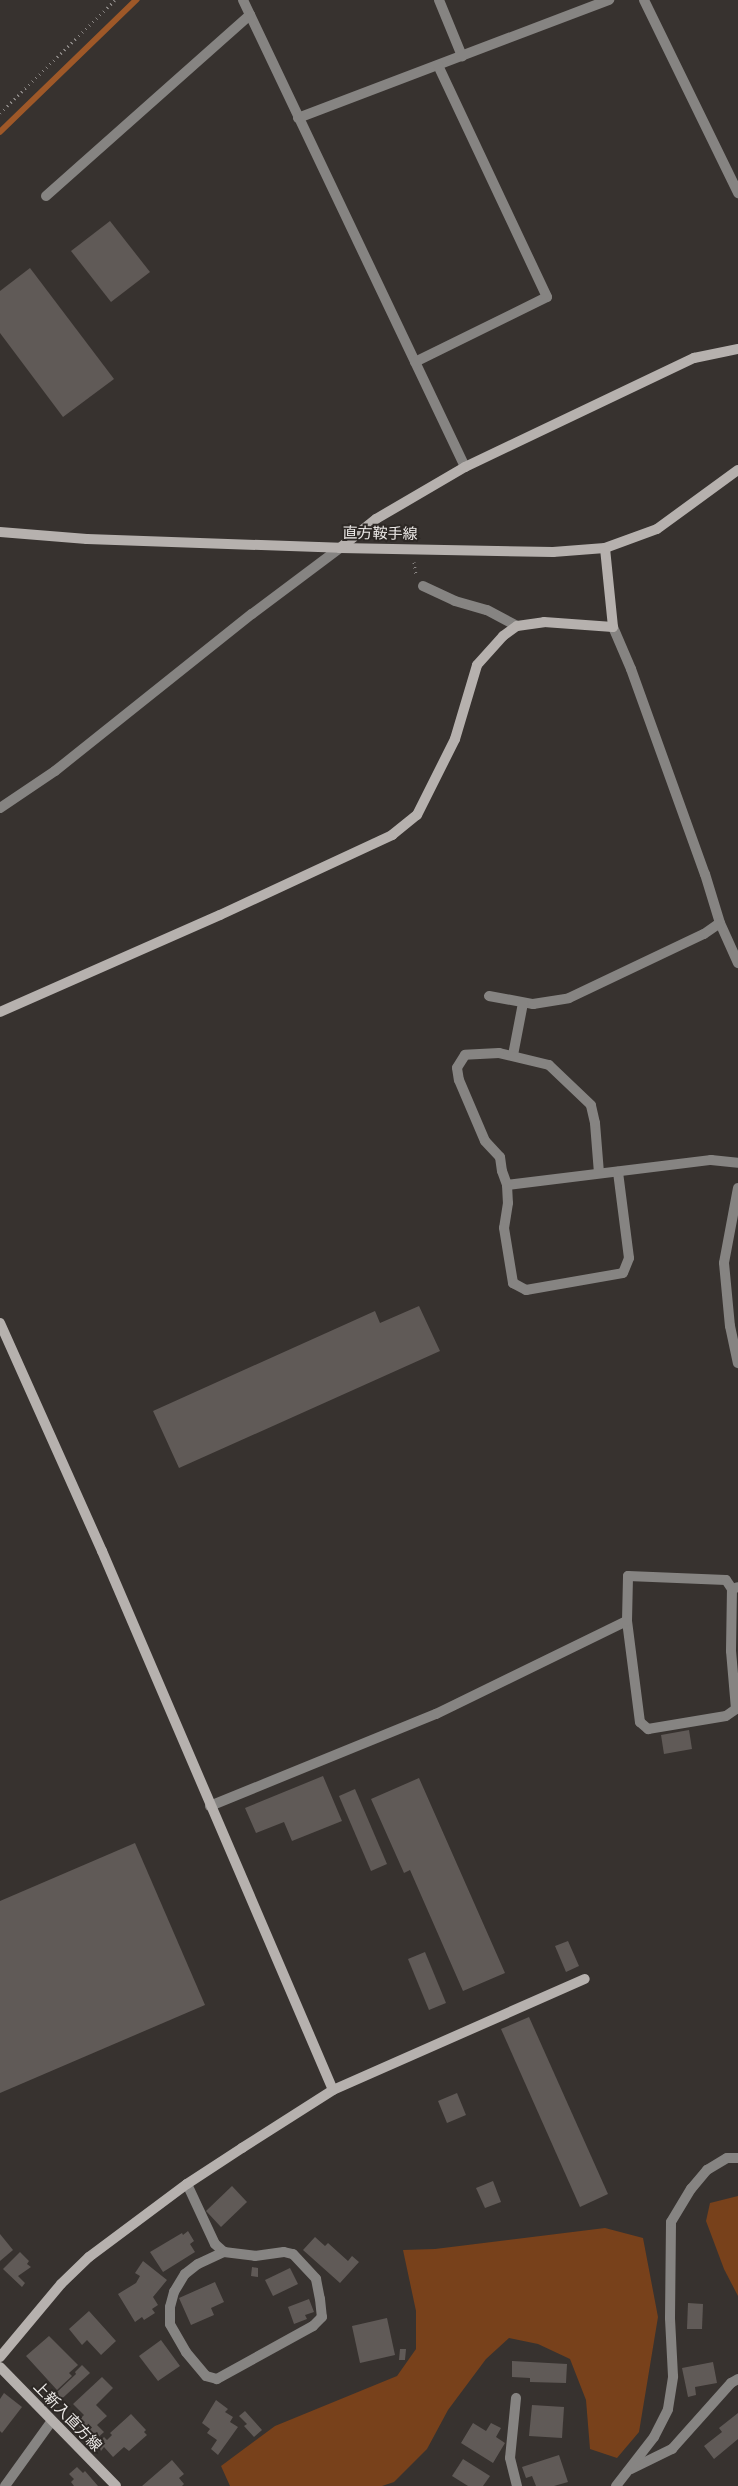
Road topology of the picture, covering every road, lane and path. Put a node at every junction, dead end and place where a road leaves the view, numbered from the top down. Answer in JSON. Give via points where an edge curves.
{"nodes":[{"id":1,"x":115,"y":0,"type":"edge"},
{"id":2,"x":243,"y":0,"type":"edge"},
{"id":3,"x":439,"y":0,"type":"edge"},
{"id":4,"x":609,"y":0,"type":"edge"},
{"id":5,"x":644,"y":0,"type":"edge"},
{"id":6,"x":250,"y":14,"type":"junction"},
{"id":7,"x":462,"y":56,"type":"junction"},
{"id":8,"x":438,"y":65,"type":"junction"},
{"id":9,"x":0,"y":113,"type":"edge"},
{"id":10,"x":298,"y":118,"type":"junction"},
{"id":11,"x":738,"y":192,"type":"edge"},
{"id":12,"x":46,"y":196,"type":"dead end"},
{"id":13,"x":738,"y":349,"type":"edge"},
{"id":14,"x":415,"y":362,"type":"junction"},
{"id":15,"x":465,"y":467,"type":"junction"},
{"id":16,"x":738,"y":470,"type":"edge"},
{"id":17,"x":0,"y":532,"type":"edge"},
{"id":18,"x":340,"y":548,"type":"junction"},
{"id":19,"x":605,"y":548,"type":"junction"},
{"id":20,"x":412,"y":549,"type":"junction"},
{"id":21,"x":423,"y":586,"type":"joint"},
{"id":22,"x":517,"y":626,"type":"junction"},
{"id":23,"x":613,"y":627,"type":"junction"},
{"id":24,"x":0,"y":808,"type":"edge"},
{"id":25,"x":720,"y":923,"type":"junction"},
{"id":26,"x":738,"y":963,"type":"edge"},
{"id":27,"x":488,"y":996,"type":"dead end"},
{"id":28,"x":523,"y":1003,"type":"junction"},
{"id":29,"x":0,"y":1012,"type":"edge"},
{"id":30,"x":513,"y":1055,"type":"junction"},
{"id":31,"x":738,"y":1163,"type":"edge"},
{"id":32,"x":618,"y":1172,"type":"junction"},
{"id":33,"x":599,"y":1173,"type":"junction"},
{"id":34,"x":507,"y":1185,"type":"junction"},
{"id":35,"x":738,"y":1188,"type":"edge"},
{"id":36,"x":0,"y":1323,"type":"edge"},
{"id":37,"x":738,"y":1362,"type":"edge"},
{"id":38,"x":735,"y":1588,"type":"edge"},
{"id":39,"x":628,"y":1621,"type":"junction"},
{"id":40,"x":210,"y":1806,"type":"junction"},
{"id":41,"x":585,"y":1979,"type":"dead end"},
{"id":42,"x":333,"y":2090,"type":"junction"},
{"id":43,"x":738,"y":2158,"type":"edge"},
{"id":44,"x":187,"y":2184,"type":"junction"},
{"id":45,"x":224,"y":2252,"type":"junction"},
{"id":46,"x":0,"y":2357,"type":"edge"},
{"id":47,"x":0,"y":2367,"type":"edge"},
{"id":48,"x":738,"y":2379,"type":"edge"},
{"id":49,"x":516,"y":2398,"type":"dead end"},
{"id":50,"x":51,"y":2422,"type":"junction"},
{"id":51,"x":630,"y":2469,"type":"junction"},
{"id":52,"x":5,"y":2486,"type":"edge"},
{"id":53,"x":116,"y":2486,"type":"edge"},
{"id":54,"x":517,"y":2486,"type":"edge"},
{"id":55,"x":616,"y":2486,"type":"edge"}],
"edges":[{"from":1,"to":9,"type":"path"},
{"from":2,"to":6,"type":"street"},
{"from":3,"to":7,"type":"street"},
{"from":4,"to":7,"type":"street"},
{"from":5,"to":11,"type":"street"},
{"from":6,"to":10,"type":"street"},
{"from":6,"to":12,"type":"street"},
{"from":7,"to":8,"type":"street"},
{"from":8,"to":10,"type":"street"},
{"from":8,"to":14,"type":"street","via":[[546,297]]},
{"from":10,"to":14,"type":"street"},
{"from":13,"to":15,"type":"street","via":[[694,358]]},
{"from":14,"to":15,"type":"street"},
{"from":15,"to":18,"type":"street","via":[[376,519]]},
{"from":16,"to":19,"type":"street","name":"直方鞍手線","via":[[657,529]]},
{"from":17,"to":18,"type":"street","name":"直方鞍手線","via":[[87,539]]},
{"from":18,"to":20,"type":"street","name":"直方鞍手線"},
{"from":18,"to":24,"type":"street","via":[[55,770]]},
{"from":19,"to":20,"type":"street","name":"直方鞍手線","via":[[553,552]]},
{"from":19,"to":23,"type":"street"},
{"from":20,"to":21,"type":"path","via":[[417,580]]},
{"from":21,"to":22,"type":"street","via":[[455,601],[487,610]]},
{"from":22,"to":23,"type":"street","via":[[544,622]]},
{"from":22,"to":29,"type":"street","via":[[503,636],[478,665],[454,739],[432,785],[417,814],[392,835]]},
{"from":23,"to":25,"type":"street","via":[[635,678]]},
{"from":25,"to":26,"type":"street"},
{"from":25,"to":28,"type":"street","via":[[704,934],[568,998]]},
{"from":27,"to":28,"type":"street"},
{"from":28,"to":30,"type":"street"},
{"from":30,"to":33,"type":"street","via":[[549,1065],[591,1105]]},
{"from":30,"to":34,"type":"street","via":[[465,1055],[457,1068],[478,1127],[485,1141],[500,1157]]},
{"from":31,"to":32,"type":"street","via":[[711,1160]]},
{"from":32,"to":33,"type":"street"},
{"from":32,"to":34,"type":"street","via":[[629,1258],[622,1273],[526,1290],[513,1283],[504,1228]]},
{"from":33,"to":34,"type":"street"},
{"from":35,"to":37,"type":"street","via":[[724,1263],[730,1326]]},
{"from":36,"to":40,"type":"street","via":[[102,1551]]},
{"from":38,"to":39,"type":"street","via":[[726,1580],[628,1576]]},
{"from":38,"to":39,"type":"street","via":[[731,1651],[736,1709],[726,1716],[648,1729],[640,1722]]},
{"from":39,"to":40,"type":"street","via":[[436,1714]]},
{"from":40,"to":42,"type":"street"},
{"from":41,"to":42,"type":"street"},
{"from":42,"to":44,"type":"street"},
{"from":43,"to":51,"type":"street","via":[[727,2158],[707,2170],[690,2189],[671,2222],[673,2376],[668,2408],[654,2437]]},
{"from":44,"to":45,"type":"street","via":[[215,2244]]},
{"from":44,"to":46,"type":"street","via":[[89,2258],[61,2284]]},
{"from":45,"to":45,"type":"street","via":[[255,2256],[293,2254],[316,2280],[322,2317],[313,2326],[217,2379],[206,2376],[186,2352],[170,2324],[170,2307],[174,2292],[185,2274]]},
{"from":47,"to":50,"type":"street","name":"上新入直方線"},
{"from":48,"to":51,"type":"street","via":[[672,2449]]},
{"from":49,"to":54,"type":"street","via":[[510,2458]]},
{"from":50,"to":52,"type":"street"},
{"from":50,"to":53,"type":"street","name":"上新入直方線"},
{"from":51,"to":55,"type":"street"}]}
